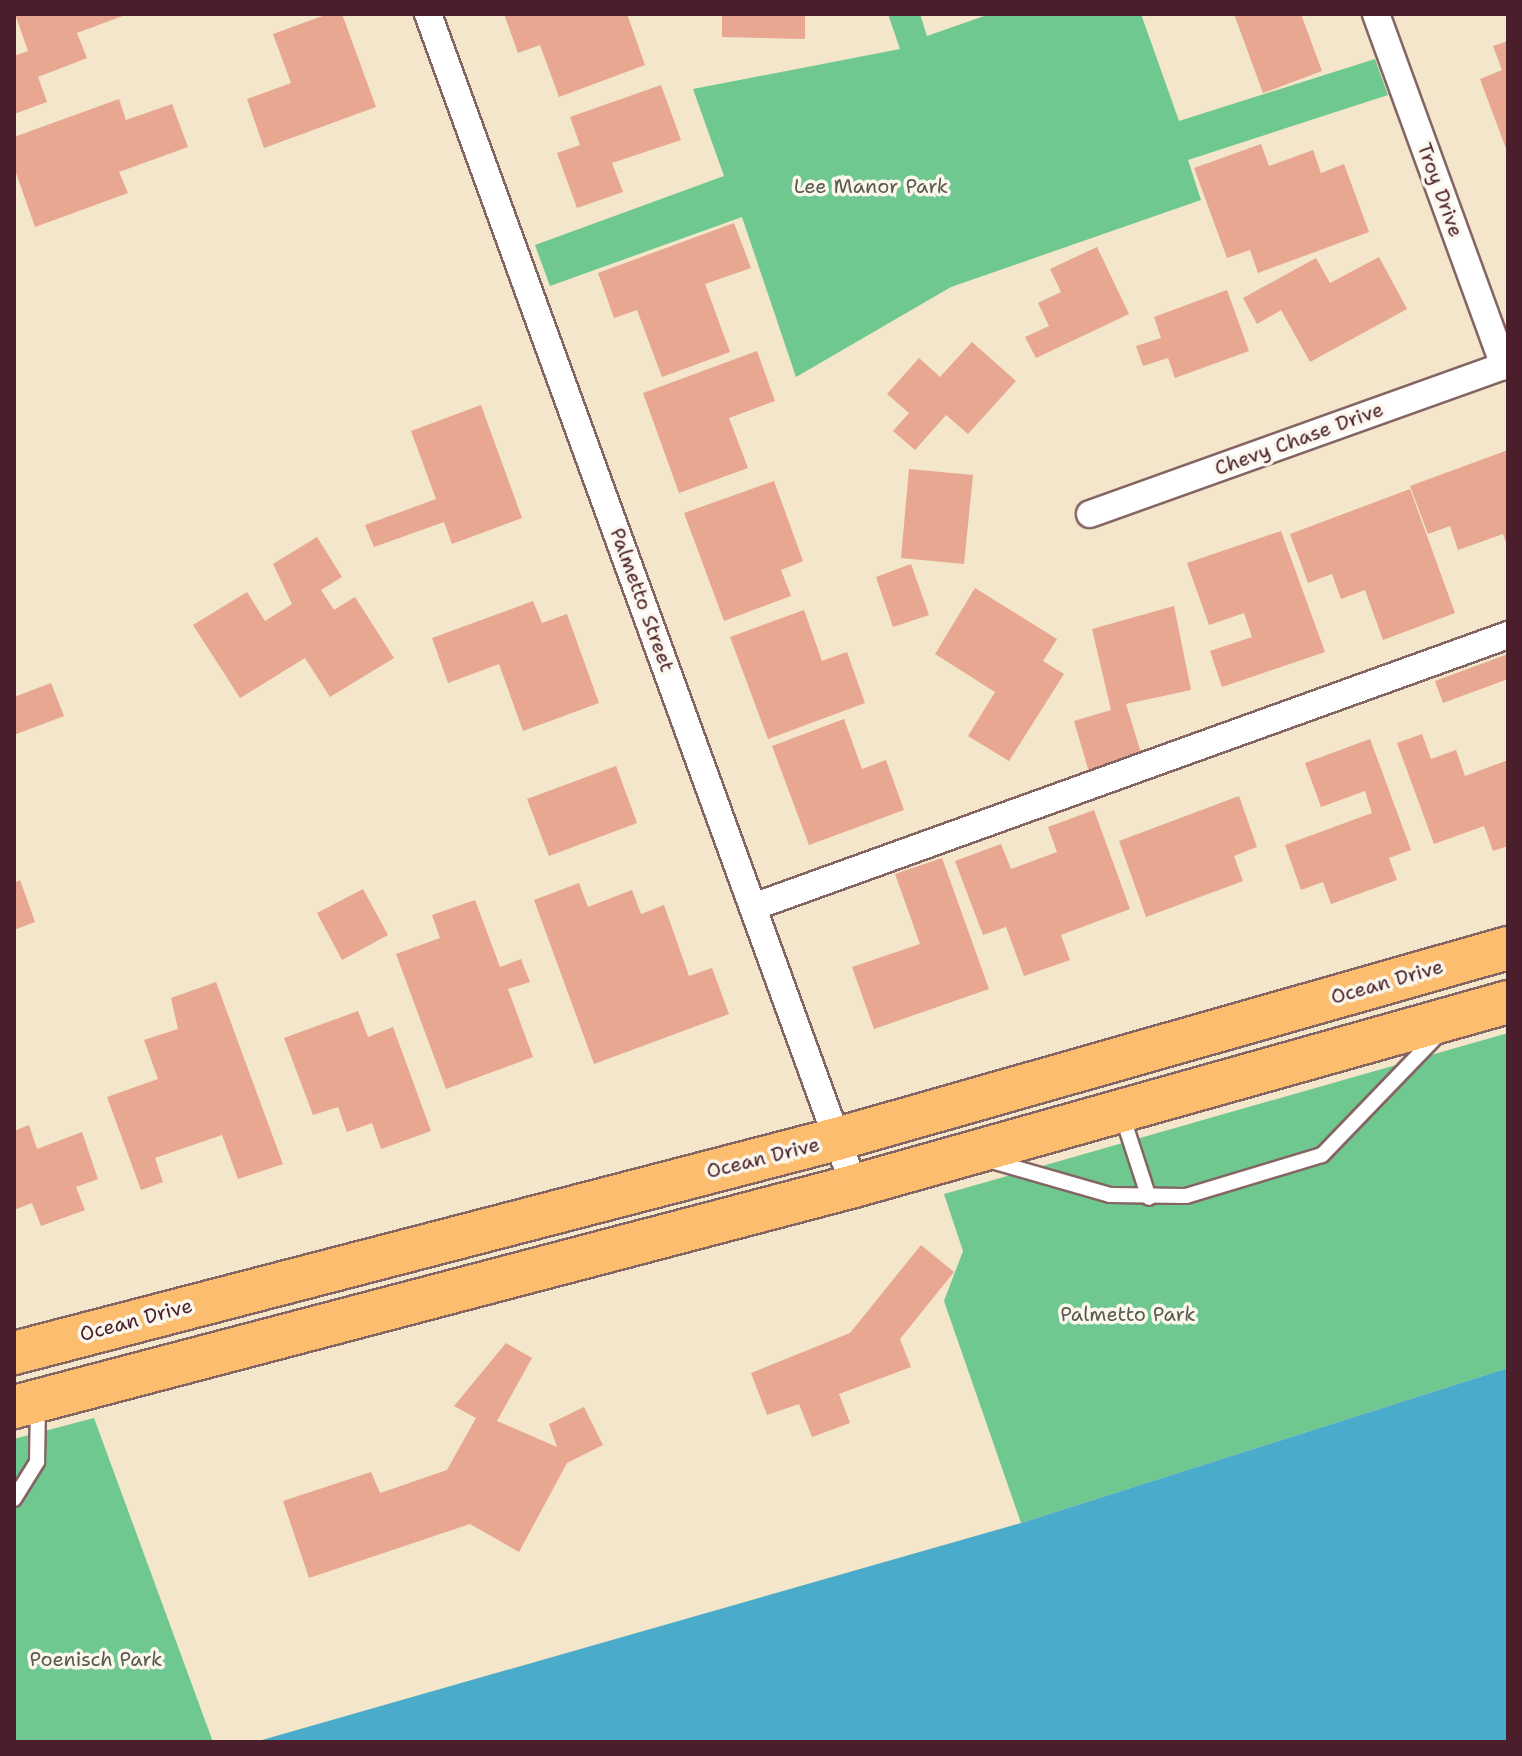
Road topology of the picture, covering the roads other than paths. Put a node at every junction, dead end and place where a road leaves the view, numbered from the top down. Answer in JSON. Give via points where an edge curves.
{"nodes":[{"id":1,"x":428,"y":14,"type":"edge"},
{"id":2,"x":1376,"y":14,"type":"edge"},
{"id":3,"x":1506,"y":365,"type":"edge"},
{"id":4,"x":1090,"y":514,"type":"dead end"},
{"id":5,"x":1508,"y":635,"type":"edge"},
{"id":6,"x":753,"y":907,"type":"junction"},
{"id":7,"x":1508,"y":948,"type":"edge"},
{"id":8,"x":1508,"y":1002,"type":"edge"},
{"id":9,"x":1454,"y":1017,"type":"junction"},
{"id":10,"x":1144,"y":1051,"type":"junction"},
{"id":11,"x":1140,"y":1106,"type":"junction"},
{"id":12,"x":837,"y":1139,"type":"junction"},
{"id":13,"x":968,"y":1154,"type":"junction"},
{"id":14,"x":854,"y":1186,"type":"junction"},
{"id":15,"x":1149,"y":1198,"type":"junction"},
{"id":16,"x":601,"y":1199,"type":"junction"},
{"id":17,"x":614,"y":1249,"type":"junction"},
{"id":18,"x":402,"y":1250,"type":"junction"},
{"id":19,"x":417,"y":1301,"type":"junction"},
{"id":20,"x":149,"y":1317,"type":"junction"},
{"id":21,"x":14,"y":1353,"type":"edge"},
{"id":22,"x":164,"y":1368,"type":"junction"},
{"id":23,"x":26,"y":1404,"type":"edge"},
{"id":24,"x":14,"y":1499,"type":"edge"}],
"edges":[{"from":1,"to":6,"type":"street","name":"Palmetto Street"},
{"from":2,"to":3,"type":"street","name":"Troy Drive"},
{"from":3,"to":4,"type":"street","name":"Chevy Chase Drive"},
{"from":5,"to":6,"type":"street"},
{"from":6,"to":12,"type":"street","name":"Palmetto Street"},
{"from":7,"to":10,"type":"main road","name":"Ocean Drive"},
{"from":8,"to":9,"type":"main road"},
{"from":9,"to":11,"type":"main road"},
{"from":9,"to":15,"type":"lane","via":[[1322,1155],[1186,1196]]},
{"from":10,"to":11,"type":"main road"},
{"from":10,"to":12,"type":"main road","name":"Ocean Drive"},
{"from":11,"to":13,"type":"main road"},
{"from":11,"to":15,"type":"lane"},
{"from":12,"to":14,"type":"street","name":"Palmetto Street"},
{"from":12,"to":16,"type":"main road","name":"Ocean Drive"},
{"from":13,"to":14,"type":"main road"},
{"from":13,"to":15,"type":"lane"},
{"from":14,"to":17,"type":"main road"},
{"from":16,"to":17,"type":"main road"},
{"from":16,"to":18,"type":"main road","name":"Ocean Drive"},
{"from":17,"to":19,"type":"main road"},
{"from":18,"to":19,"type":"main road"},
{"from":18,"to":20,"type":"main road","name":"Ocean Drive"},
{"from":19,"to":22,"type":"main road"},
{"from":20,"to":21,"type":"main road","name":"Ocean Drive"},
{"from":20,"to":22,"type":"main road"},
{"from":22,"to":23,"type":"main road"},
{"from":23,"to":24,"type":"lane","via":[[37,1462]]}]}
